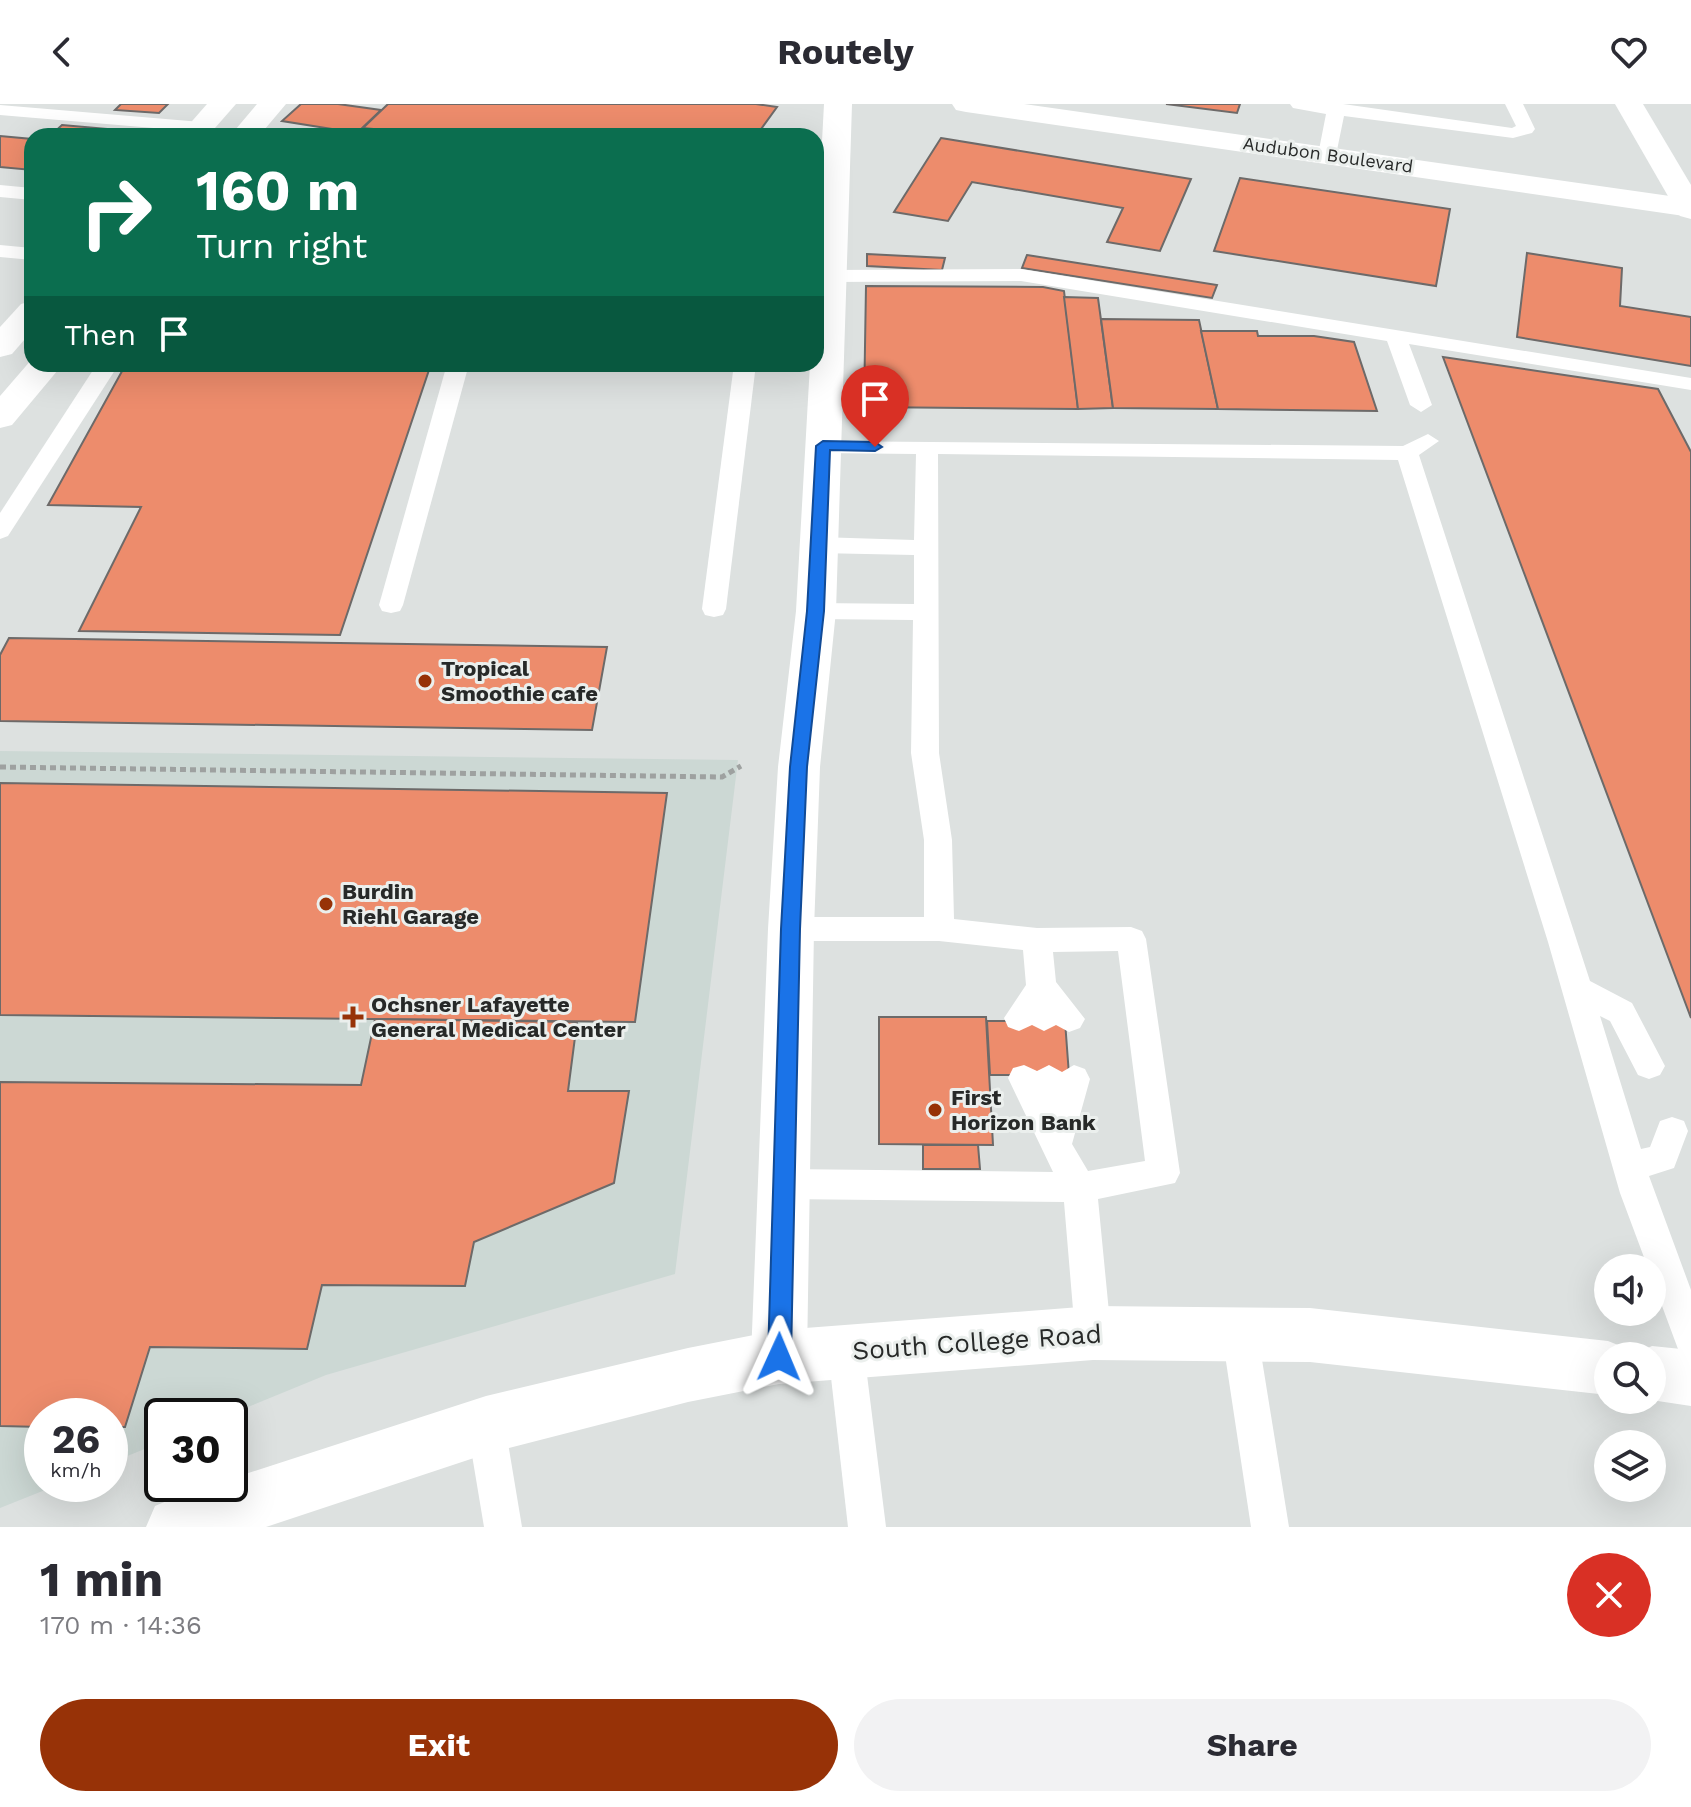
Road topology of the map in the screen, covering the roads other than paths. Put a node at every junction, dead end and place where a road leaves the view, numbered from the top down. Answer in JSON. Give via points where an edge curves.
{"nodes":[{"id":1,"x":222,"y":104,"type":"edge"},
{"id":2,"x":272,"y":104,"type":"edge"},
{"id":3,"x":838,"y":104,"type":"edge"},
{"id":4,"x":966,"y":104,"type":"edge"},
{"id":5,"x":1299,"y":104,"type":"edge"},
{"id":6,"x":1514,"y":104,"type":"edge"},
{"id":7,"x":1629,"y":104,"type":"edge"},
{"id":8,"x":1335,"y":107,"type":"edge"},
{"id":9,"x":0,"y":110,"type":"edge"},
{"id":10,"x":70,"y":110,"type":"edge"},
{"id":11,"x":174,"y":128,"type":"edge"},
{"id":12,"x":201,"y":128,"type":"edge"},
{"id":13,"x":251,"y":128,"type":"edge"},
{"id":14,"x":1327,"y":155,"type":"junction"},
{"id":15,"x":0,"y":191,"type":"edge"},
{"id":16,"x":24,"y":193,"type":"edge"},
{"id":17,"x":1691,"y":208,"type":"edge"},
{"id":18,"x":0,"y":251,"type":"edge"},
{"id":19,"x":24,"y":253,"type":"edge"},
{"id":20,"x":825,"y":293,"type":"edge"},
{"id":21,"x":24,"y":320,"type":"edge"},
{"id":22,"x":1395,"y":335,"type":"junction"},
{"id":23,"x":0,"y":347,"type":"edge"},
{"id":24,"x":39,"y":372,"type":"edge"},
{"id":25,"x":103,"y":372,"type":"edge"},
{"id":26,"x":456,"y":372,"type":"edge"},
{"id":27,"x":744,"y":372,"type":"edge"},
{"id":28,"x":821,"y":372,"type":"edge"},
{"id":29,"x":1691,"y":384,"type":"edge"},
{"id":30,"x":1421,"y":405,"type":"dead end"},
{"id":31,"x":0,"y":418,"type":"edge"},
{"id":32,"x":823,"y":446,"type":"junction"},
{"id":33,"x":927,"y":447,"type":"junction"},
{"id":34,"x":0,"y":531,"type":"edge"},
{"id":35,"x":818,"y":545,"type":"junction"},
{"id":36,"x":926,"y":548,"type":"junction"},
{"id":37,"x":391,"y":605,"type":"dead end"},
{"id":38,"x":714,"y":609,"type":"dead end"},
{"id":39,"x":816,"y":611,"type":"junction"},
{"id":40,"x":926,"y":612,"type":"junction"},
{"id":41,"x":791,"y":929,"type":"junction"},
{"id":42,"x":939,"y":929,"type":"junction"},
{"id":43,"x":1037,"y":940,"type":"junction"},
{"id":44,"x":1577,"y":989,"type":"junction"},
{"id":45,"x":1044,"y":1018,"type":"dead end"},
{"id":46,"x":1649,"y":1066,"type":"dead end"},
{"id":47,"x":1672,"y":1131,"type":"dead end"},
{"id":48,"x":1055,"y":1146,"type":"junction"},
{"id":49,"x":1629,"y":1167,"type":"junction"},
{"id":50,"x":784,"y":1184,"type":"junction"},
{"id":51,"x":1080,"y":1187,"type":"junction"},
{"id":52,"x":1679,"y":1269,"type":"edge"},
{"id":53,"x":1093,"y":1333,"type":"junction"},
{"id":54,"x":1240,"y":1335,"type":"junction"},
{"id":55,"x":1691,"y":1337,"type":"edge"},
{"id":56,"x":846,"y":1351,"type":"junction"},
{"id":57,"x":779,"y":1357,"type":"junction"},
{"id":58,"x":1594,"y":1366,"type":"edge"},
{"id":59,"x":1666,"y":1375,"type":"edge"},
{"id":60,"x":1691,"y":1378,"type":"edge"},
{"id":61,"x":486,"y":1425,"type":"junction"},
{"id":62,"x":176,"y":1527,"type":"edge"},
{"id":63,"x":503,"y":1527,"type":"edge"},
{"id":64,"x":867,"y":1527,"type":"edge"},
{"id":65,"x":1270,"y":1527,"type":"edge"}],
"edges":[{"from":1,"to":12,"type":"street"},
{"from":2,"to":13,"type":"street"},
{"from":3,"to":20,"type":"street"},
{"from":4,"to":14,"type":"street","name":"Audubon Boulevard"},
{"from":5,"to":8,"type":"lane"},
{"from":6,"to":8,"type":"lane","via":[[1526,129],[1513,133]]},
{"from":7,"to":17,"type":"street"},
{"from":8,"to":14,"type":"lane"},
{"from":9,"to":10,"type":"lane"},
{"from":10,"to":11,"type":"lane"},
{"from":14,"to":17,"type":"street","name":"Audubon Boulevard"},
{"from":15,"to":16,"type":"lane"},
{"from":18,"to":19,"type":"lane"},
{"from":20,"to":22,"type":"lane","via":[[1021,275]]},
{"from":21,"to":23,"type":"street"},
{"from":22,"to":29,"type":"lane"},
{"from":22,"to":30,"type":"lane"},
{"from":24,"to":31,"type":"street"},
{"from":25,"to":34,"type":"lane"},
{"from":26,"to":37,"type":"lane"},
{"from":27,"to":38,"type":"lane"},
{"from":28,"to":32,"type":"street"},
{"from":32,"to":33,"type":"lane"},
{"from":32,"to":35,"type":"street"},
{"from":33,"to":36,"type":"lane"},
{"from":33,"to":44,"type":"lane","via":[[1418,447]]},
{"from":35,"to":36,"type":"lane"},
{"from":35,"to":39,"type":"street"},
{"from":36,"to":40,"type":"lane"},
{"from":39,"to":40,"type":"lane"},
{"from":39,"to":41,"type":"street","via":[[799,767]]},
{"from":40,"to":42,"type":"lane","via":[[925,753],[938,840]]},
{"from":41,"to":42,"type":"lane"},
{"from":41,"to":50,"type":"street"},
{"from":42,"to":43,"type":"lane"},
{"from":43,"to":45,"type":"lane"},
{"from":43,"to":51,"type":"lane","via":[[1131,939],[1163,1173]]},
{"from":44,"to":46,"type":"lane","via":[[1621,1012]]},
{"from":44,"to":49,"type":"lane"},
{"from":47,"to":49,"type":"lane","via":[[1662,1158]]},
{"from":48,"to":48,"type":"lane","via":[[1049,1079]]},
{"from":48,"to":51,"type":"lane"},
{"from":49,"to":52,"type":"lane"},
{"from":50,"to":51,"type":"lane"},
{"from":50,"to":57,"type":"street"},
{"from":51,"to":53,"type":"lane"},
{"from":52,"to":55,"type":"lane"},
{"from":53,"to":54,"type":"street","name":"South College Road"},
{"from":53,"to":56,"type":"street","name":"South College Road"},
{"from":54,"to":58,"type":"street","name":"South College Road","via":[[1310,1335]]},
{"from":54,"to":65,"type":"lane"},
{"from":56,"to":57,"type":"street","name":"South College Road"},
{"from":56,"to":64,"type":"lane"},
{"from":57,"to":61,"type":"street","name":"South College Road"},
{"from":59,"to":60,"type":"street"},
{"from":61,"to":62,"type":"street","name":"South College Road"},
{"from":61,"to":63,"type":"lane"}]}
